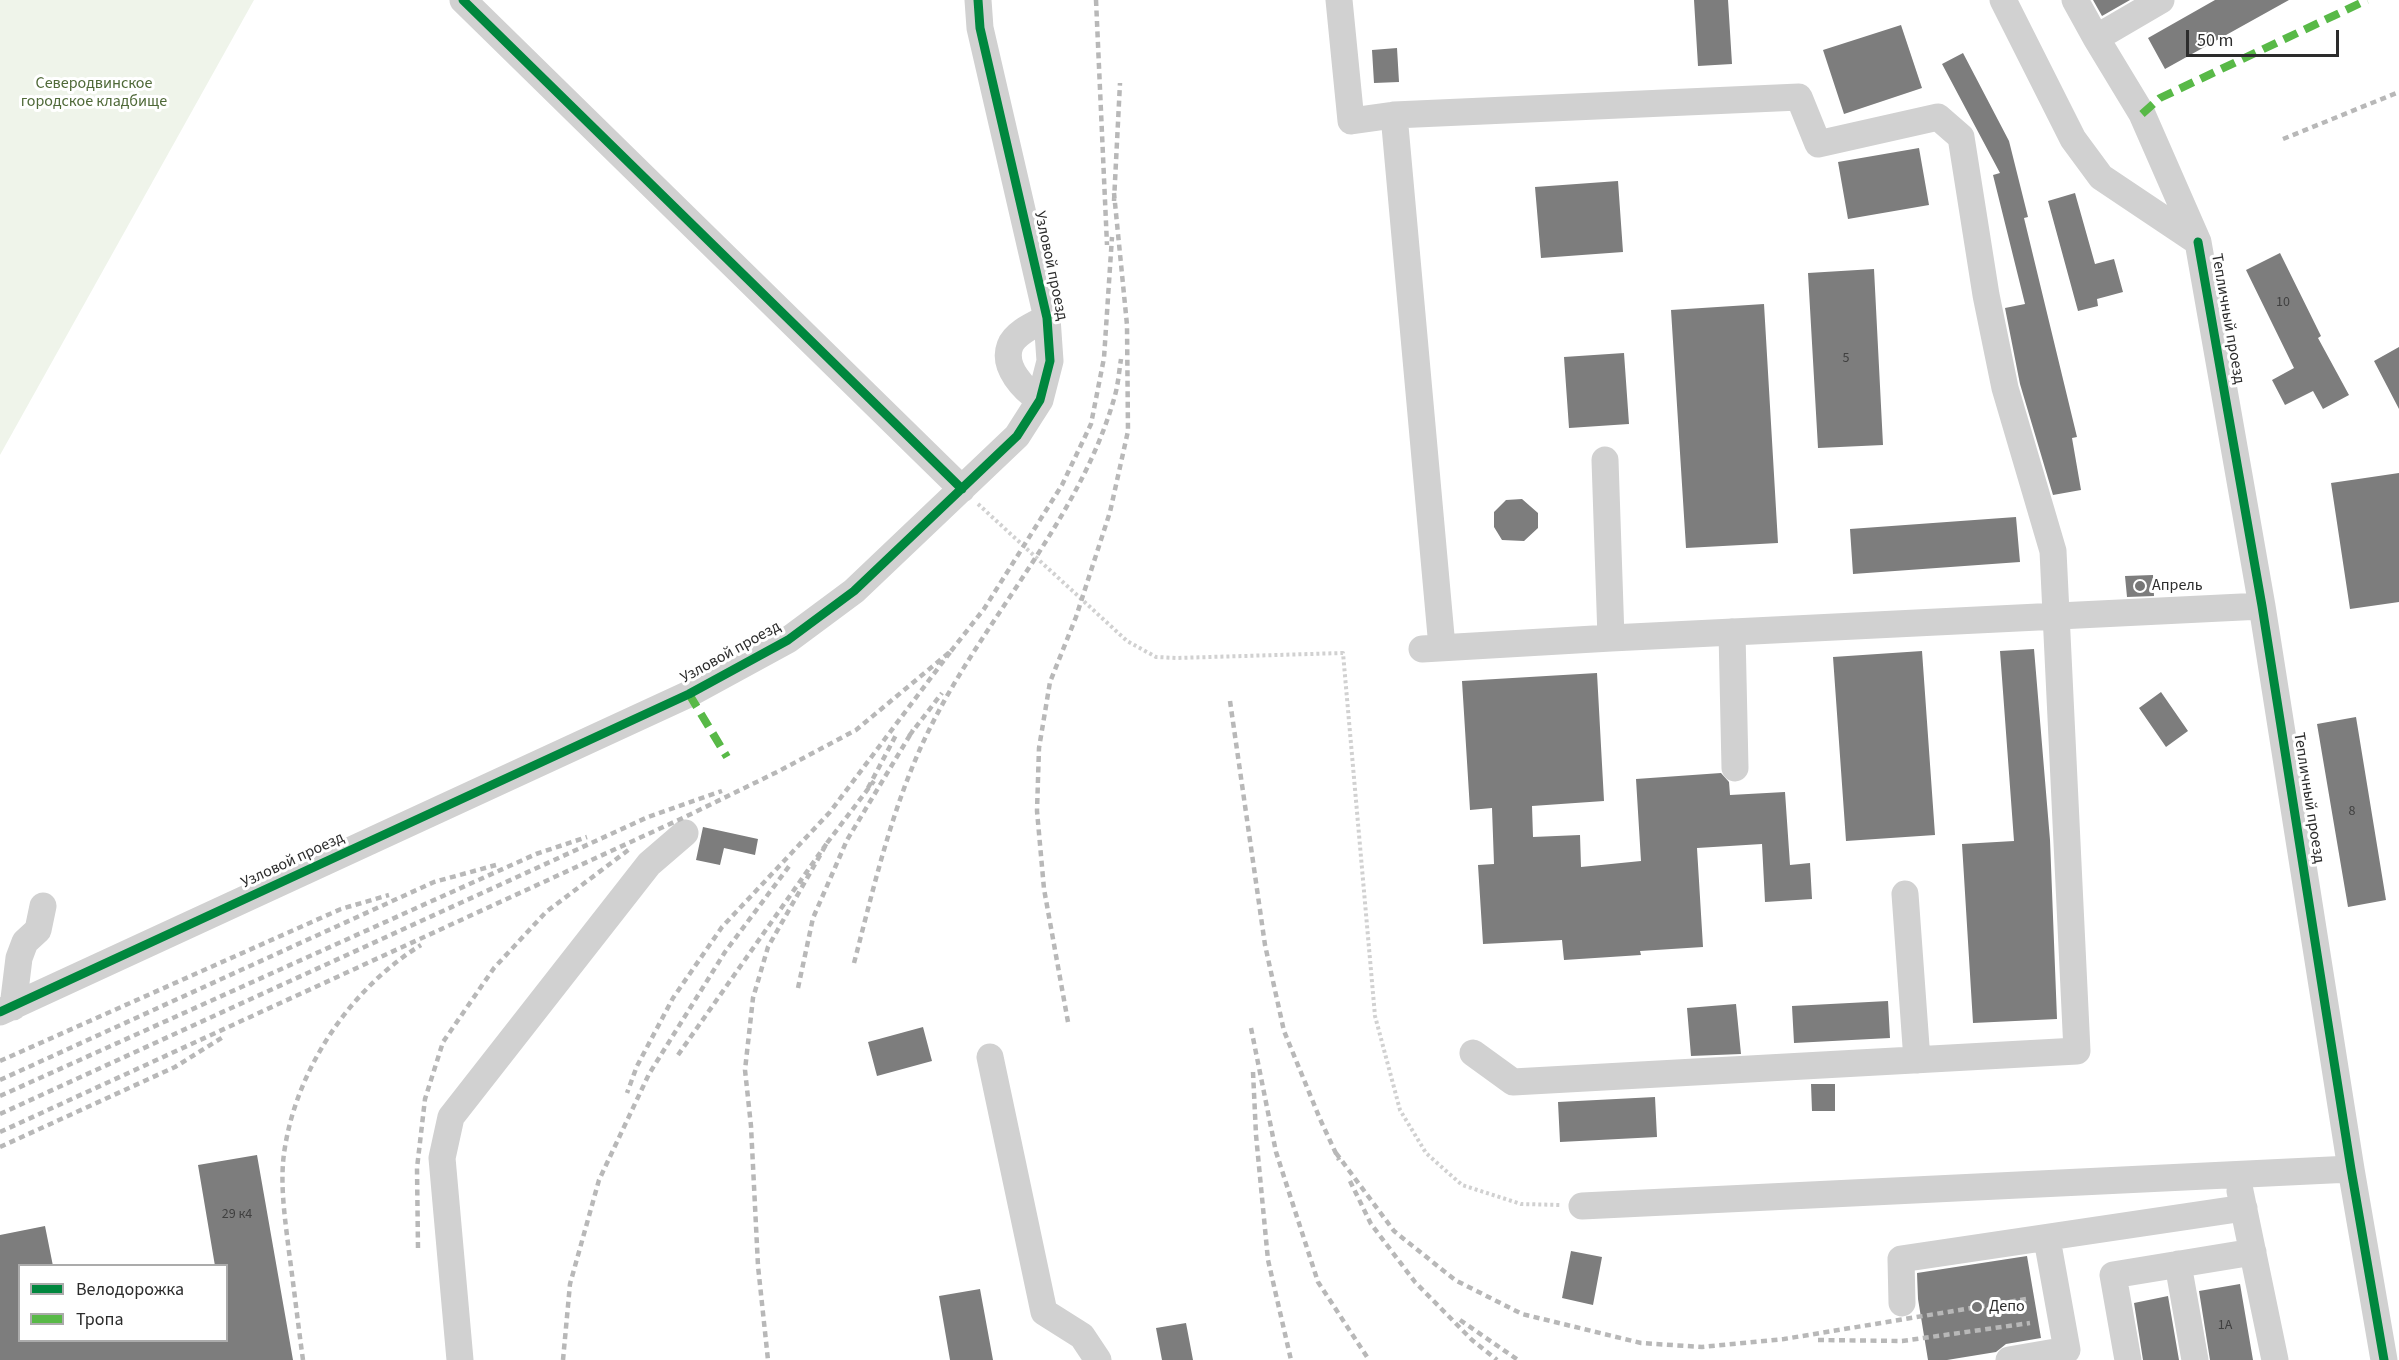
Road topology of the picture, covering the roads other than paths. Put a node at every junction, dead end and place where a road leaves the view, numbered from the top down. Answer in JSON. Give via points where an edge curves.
{"nodes":[{"id":1,"x":463,"y":0,"type":"edge"},
{"id":2,"x":978,"y":0,"type":"edge"},
{"id":3,"x":1339,"y":0,"type":"edge"},
{"id":4,"x":2003,"y":0,"type":"edge"},
{"id":5,"x":2075,"y":0,"type":"edge"},
{"id":6,"x":2161,"y":0,"type":"edge"},
{"id":7,"x":2096,"y":38,"type":"junction"},
{"id":8,"x":1394,"y":115,"type":"junction"},
{"id":9,"x":2198,"y":242,"type":"junction"},
{"id":10,"x":1047,"y":318,"type":"junction"},
{"id":11,"x":1040,"y":400,"type":"junction"},
{"id":12,"x":1605,"y":460,"type":"dead end"},
{"id":13,"x":962,"y":489,"type":"junction"},
{"id":14,"x":2262,"y":606,"type":"junction"},
{"id":15,"x":2058,"y":616,"type":"junction"},
{"id":16,"x":1732,"y":632,"type":"junction"},
{"id":17,"x":1611,"y":638,"type":"junction"},
{"id":18,"x":1735,"y":768,"type":"dead end"},
{"id":19,"x":685,"y":833,"type":"dead end"},
{"id":20,"x":1905,"y":894,"type":"dead end"},
{"id":21,"x":43,"y":906,"type":"dead end"},
{"id":22,"x":6,"y":1010,"type":"edge"},
{"id":23,"x":1473,"y":1053,"type":"dead end"},
{"id":24,"x":990,"y":1057,"type":"dead end"},
{"id":25,"x":1917,"y":1060,"type":"junction"},
{"id":26,"x":2351,"y":1169,"type":"junction"},
{"id":27,"x":2237,"y":1173,"type":"junction"},
{"id":28,"x":1582,"y":1206,"type":"road end"},
{"id":29,"x":2244,"y":1208,"type":"junction"},
{"id":30,"x":2047,"y":1239,"type":"junction"},
{"id":31,"x":2253,"y":1252,"type":"junction"},
{"id":32,"x":2178,"y":1264,"type":"junction"},
{"id":33,"x":1902,"y":1303,"type":"dead end"},
{"id":34,"x":2388,"y":1318,"type":"edge"},
{"id":35,"x":460,"y":1360,"type":"edge"},
{"id":36,"x":1098,"y":1360,"type":"edge"},
{"id":37,"x":2009,"y":1360,"type":"edge"},
{"id":38,"x":2128,"y":1360,"type":"edge"},
{"id":39,"x":2195,"y":1360,"type":"edge"},
{"id":40,"x":2275,"y":1360,"type":"edge"},
{"id":41,"x":2384,"y":1360,"type":"edge"}],
"edges":[{"from":1,"to":13,"type":"street"},
{"from":2,"to":10,"type":"street","name":"Узловой проезд","via":[[980,28]]},
{"from":3,"to":8,"type":"street","via":[[1352,121]]},
{"from":4,"to":9,"type":"street","via":[[2073,139],[2101,177]]},
{"from":5,"to":7,"type":"street","name":"Тепличный проезд"},
{"from":6,"to":7,"type":"street"},
{"from":7,"to":9,"type":"street","name":"Тепличный проезд","via":[[2142,114]]},
{"from":8,"to":15,"type":"street","via":[[1798,97],[1818,144],[1938,117],[1961,137],[2005,388],[2054,551]]},
{"from":8,"to":17,"type":"street","via":[[1432,648]]},
{"from":9,"to":14,"type":"street","name":"Тепличный проезд"},
{"from":10,"to":11,"type":"street","name":"Узловой проезд","via":[[1050,361]]},
{"from":10,"to":11,"type":"street","via":[[1010,344],[1015,375],[1025,391]]},
{"from":11,"to":13,"type":"street","name":"Узловой проезд","via":[[1017,436]]},
{"from":12,"to":17,"type":"street"},
{"from":13,"to":22,"type":"street","name":"Узловой проезд","via":[[854,591],[788,640],[689,694]]},
{"from":14,"to":15,"type":"street"},
{"from":14,"to":26,"type":"street","name":"Тепличный проезд"},
{"from":15,"to":16,"type":"street"},
{"from":15,"to":25,"type":"street","via":[[2077,1051]]},
{"from":16,"to":17,"type":"street"},
{"from":16,"to":18,"type":"street"},
{"from":19,"to":35,"type":"street","via":[[649,864],[451,1116],[442,1158]]},
{"from":20,"to":25,"type":"street"},
{"from":21,"to":22,"type":"street","via":[[38,930],[25,942],[19,958]]},
{"from":23,"to":25,"type":"street","via":[[1513,1082]]},
{"from":24,"to":36,"type":"street","via":[[1044,1312],[1082,1336]]},
{"from":26,"to":27,"type":"street"},
{"from":26,"to":34,"type":"street","name":"Тепличный проезд"},
{"from":27,"to":28,"type":"street"},
{"from":27,"to":29,"type":"street"},
{"from":29,"to":30,"type":"street"},
{"from":29,"to":31,"type":"street"},
{"from":30,"to":33,"type":"street","via":[[1901,1259]]},
{"from":30,"to":37,"type":"street","via":[[2067,1350]]},
{"from":31,"to":32,"type":"street"},
{"from":31,"to":40,"type":"street"},
{"from":32,"to":38,"type":"street","via":[[2113,1275]]},
{"from":32,"to":39,"type":"street"},
{"from":34,"to":41,"type":"street","name":"Тепличный проезд"}]}
